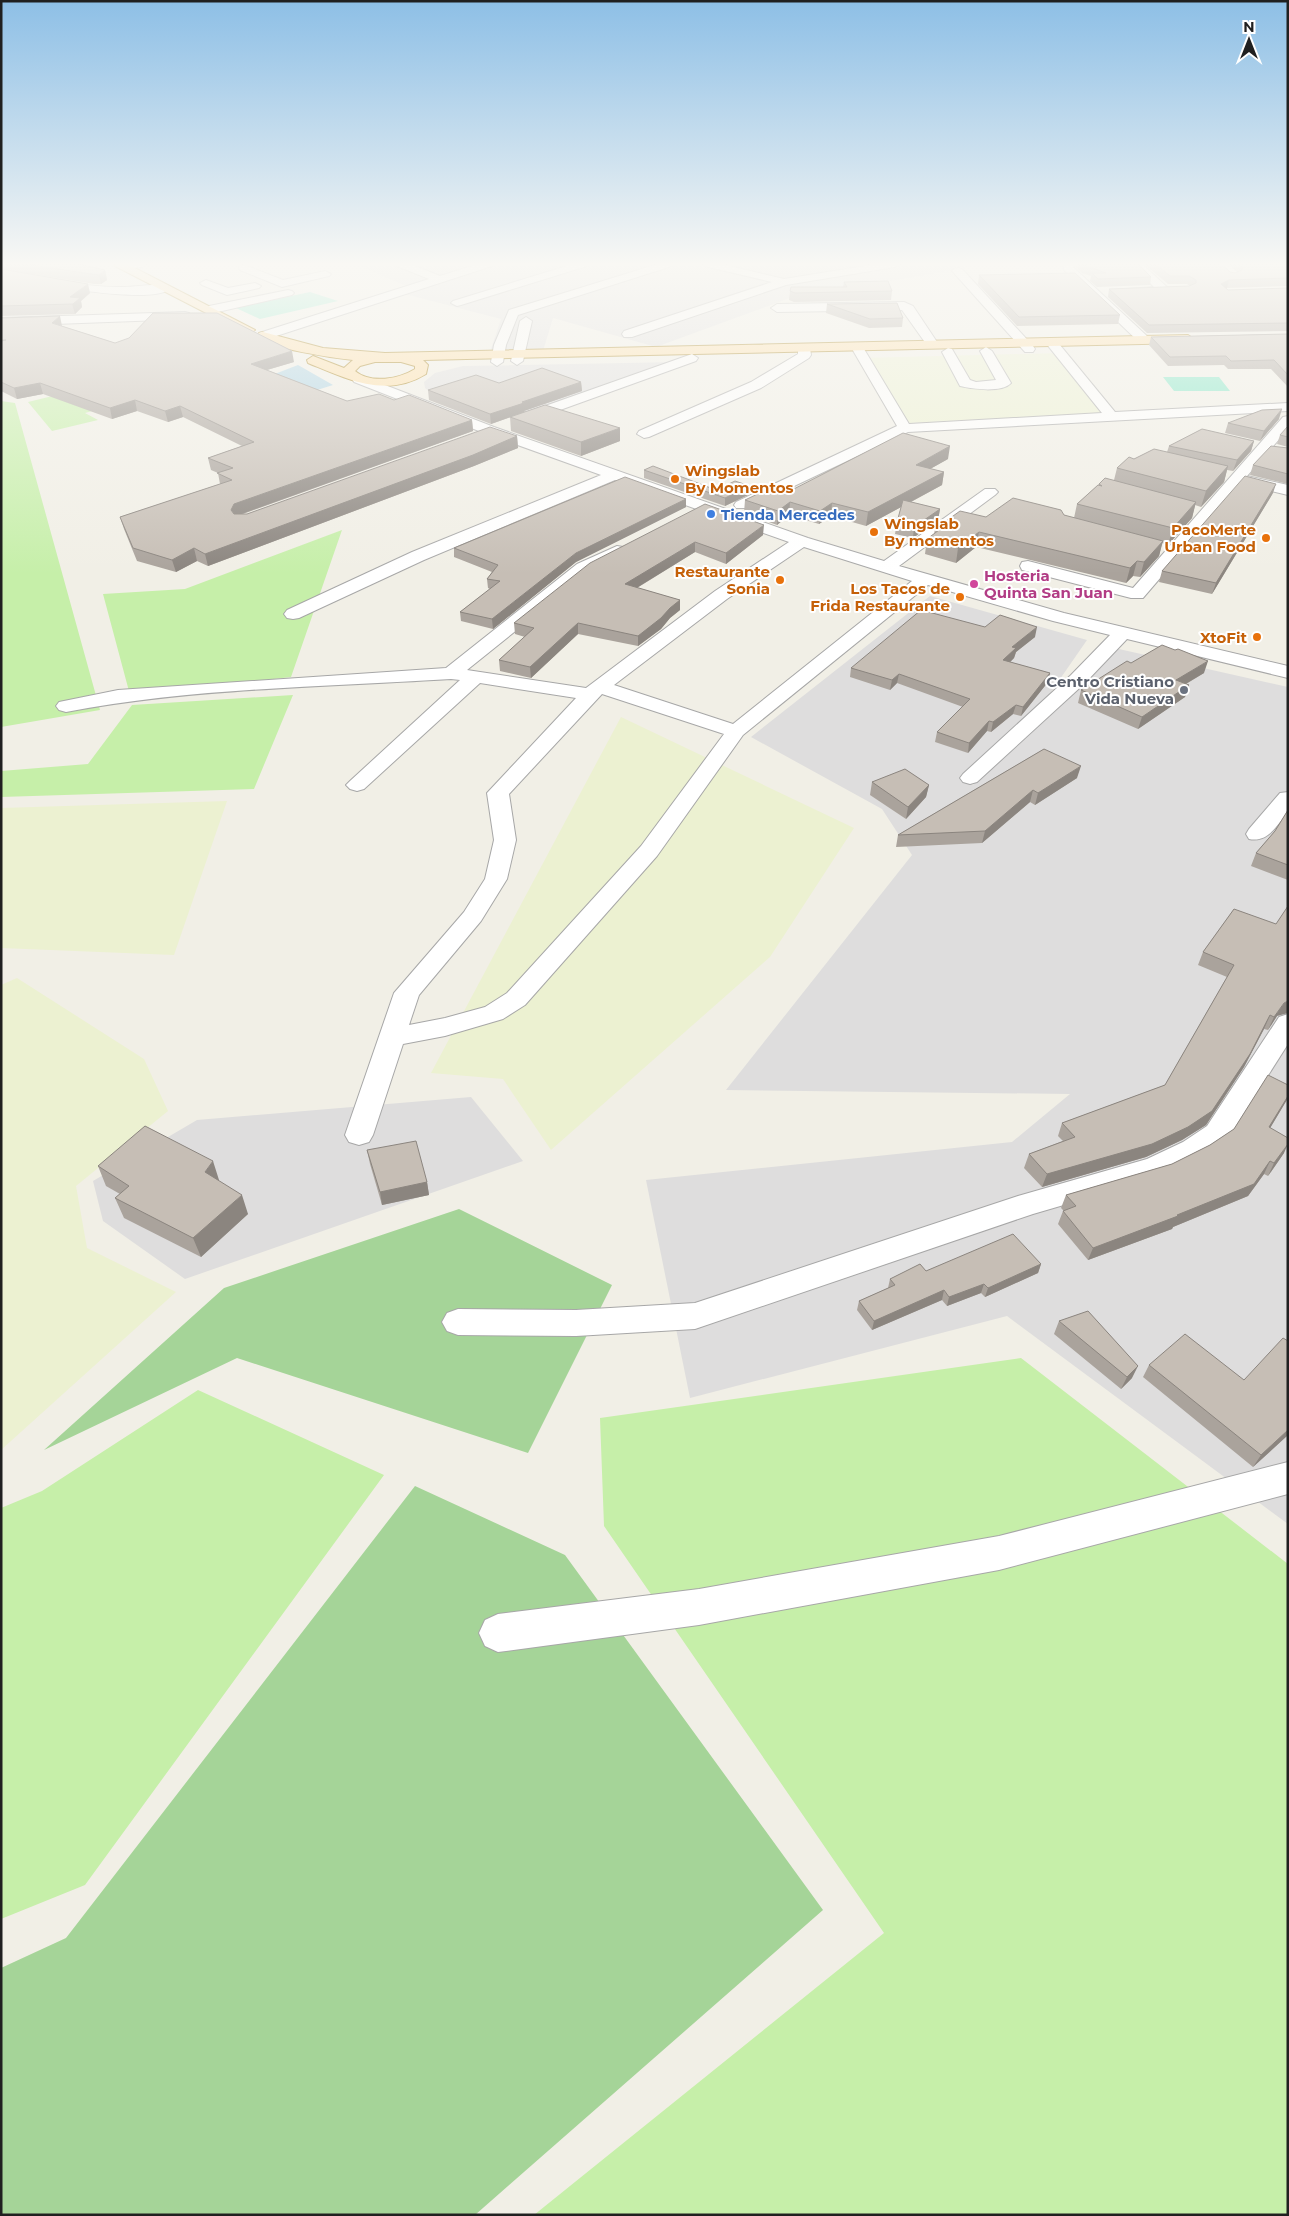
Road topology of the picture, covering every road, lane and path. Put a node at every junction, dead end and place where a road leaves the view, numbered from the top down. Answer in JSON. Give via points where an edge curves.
{"nodes":[{"id":1,"x":333,"y":367,"type":"edge"},
{"id":2,"x":350,"y":367,"type":"edge"},
{"id":3,"x":422,"y":367,"type":"edge"},
{"id":4,"x":440,"y":367,"type":"edge"},
{"id":5,"x":665,"y":367,"type":"edge"},
{"id":6,"x":782,"y":367,"type":"edge"},
{"id":7,"x":870,"y":367,"type":"edge"},
{"id":8,"x":956,"y":367,"type":"edge"},
{"id":9,"x":995,"y":367,"type":"edge"},
{"id":10,"x":1072,"y":367,"type":"edge"},
{"id":11,"x":418,"y":374,"type":"junction"},
{"id":12,"x":356,"y":378,"type":"junction"},
{"id":13,"x":426,"y":406,"type":"junction"},
{"id":14,"x":1288,"y":407,"type":"edge"},
{"id":15,"x":1112,"y":417,"type":"junction"},
{"id":16,"x":1288,"y":420,"type":"edge"},
{"id":17,"x":905,"y":428,"type":"junction"},
{"id":18,"x":489,"y":430,"type":"junction"},
{"id":19,"x":644,"y":434,"type":"dead end"},
{"id":20,"x":471,"y":437,"type":"edge"},
{"id":21,"x":1246,"y":444,"type":"edge"},
{"id":22,"x":1263,"y":448,"type":"junction"},
{"id":23,"x":1280,"y":451,"type":"edge"},
{"id":24,"x":613,"y":475,"type":"junction"},
{"id":25,"x":1218,"y":475,"type":"edge"},
{"id":26,"x":1236,"y":479,"type":"junction"},
{"id":27,"x":1288,"y":490,"type":"edge"},
{"id":28,"x":990,"y":492,"type":"dead end"},
{"id":29,"x":703,"y":507,"type":"junction"},
{"id":30,"x":1187,"y":511,"type":"edge"},
{"id":31,"x":725,"y":514,"type":"junction"},
{"id":32,"x":1205,"y":515,"type":"junction"},
{"id":33,"x":686,"y":516,"type":"edge"},
{"id":34,"x":802,"y":540,"type":"junction"},
{"id":35,"x":634,"y":542,"type":"edge"},
{"id":36,"x":1153,"y":548,"type":"edge"},
{"id":37,"x":1172,"y":553,"type":"junction"},
{"id":38,"x":1028,"y":566,"type":"dead end"},
{"id":39,"x":886,"y":567,"type":"junction"},
{"id":40,"x":925,"y":579,"type":"junction"},
{"id":41,"x":294,"y":614,"type":"dead end"},
{"id":42,"x":1122,"y":633,"type":"junction"},
{"id":43,"x":1288,"y":672,"type":"edge"},
{"id":44,"x":451,"y":673,"type":"junction"},
{"id":45,"x":475,"y":677,"type":"junction"},
{"id":46,"x":594,"y":690,"type":"junction"},
{"id":47,"x":66,"y":706,"type":"dead end"},
{"id":48,"x":736,"y":731,"type":"junction"},
{"id":49,"x":970,"y":778,"type":"dead end"},
{"id":50,"x":357,"y":785,"type":"dead end"},
{"id":51,"x":1288,"y":798,"type":"edge"},
{"id":52,"x":1257,"y":834,"type":"dead end"},
{"id":53,"x":1288,"y":1023,"type":"edge"},
{"id":54,"x":393,"y":1037,"type":"junction"},
{"id":55,"x":359,"y":1135,"type":"dead end"},
{"id":56,"x":458,"y":1322,"type":"dead end"},
{"id":57,"x":1288,"y":1478,"type":"edge"},
{"id":58,"x":498,"y":1633,"type":"dead end"}],
"edges":[{"from":1,"to":12,"type":"main road"},
{"from":2,"to":12,"type":"main road","via":[[348,372]]},
{"from":3,"to":11,"type":"main road"},
{"from":4,"to":11,"type":"main road"},
{"from":5,"to":18,"type":"street"},
{"from":6,"to":19,"type":"street","via":[[756,385]]},
{"from":7,"to":17,"type":"street"},
{"from":8,"to":9,"type":"street","via":[[965,383],[975,386],[1004,383]]},
{"from":10,"to":15,"type":"street"},
{"from":11,"to":12,"type":"main road","via":[[391,381]]},
{"from":11,"to":13,"type":"street","via":[[409,386],[412,394]]},
{"from":12,"to":13,"type":"street"},
{"from":13,"to":18,"type":"street"},
{"from":14,"to":15,"type":"street"},
{"from":15,"to":17,"type":"street"},
{"from":16,"to":22,"type":"street"},
{"from":17,"to":31,"type":"street"},
{"from":18,"to":20,"type":"street"},
{"from":18,"to":24,"type":"street"},
{"from":21,"to":22,"type":"street"},
{"from":22,"to":23,"type":"street"},
{"from":22,"to":26,"type":"street"},
{"from":24,"to":29,"type":"street"},
{"from":24,"to":41,"type":"street","via":[[418,556]]},
{"from":25,"to":26,"type":"street"},
{"from":26,"to":27,"type":"street"},
{"from":26,"to":32,"type":"street"},
{"from":28,"to":39,"type":"street"},
{"from":29,"to":31,"type":"street"},
{"from":29,"to":33,"type":"street"},
{"from":30,"to":32,"type":"street"},
{"from":31,"to":34,"type":"street"},
{"from":32,"to":37,"type":"street"},
{"from":34,"to":39,"type":"street"},
{"from":34,"to":46,"type":"street","via":[[720,595]]},
{"from":35,"to":44,"type":"street","via":[[583,568]]},
{"from":36,"to":37,"type":"street"},
{"from":37,"to":38,"type":"street","via":[[1137,594]]},
{"from":39,"to":40,"type":"street"},
{"from":40,"to":42,"type":"street"},
{"from":40,"to":48,"type":"street"},
{"from":42,"to":43,"type":"street"},
{"from":42,"to":49,"type":"street","via":[[1078,679]]},
{"from":44,"to":45,"type":"street"},
{"from":44,"to":47,"type":"street","via":[[118,696]]},
{"from":45,"to":46,"type":"street"},
{"from":45,"to":50,"type":"street"},
{"from":46,"to":48,"type":"street"},
{"from":46,"to":54,"type":"street","via":[[498,793],[505,840],[496,879],[473,916],[407,993]]},
{"from":48,"to":54,"type":"street","via":[[649,851],[516,999],[494,1013]]},
{"from":51,"to":52,"type":"street"},
{"from":53,"to":56,"type":"street","via":[[1217,1133],[1193,1149],[1156,1166],[1028,1204],[695,1316],[576,1322]]},
{"from":54,"to":55,"type":"street"},
{"from":57,"to":58,"type":"street","via":[[999,1554],[699,1607]]}]}
